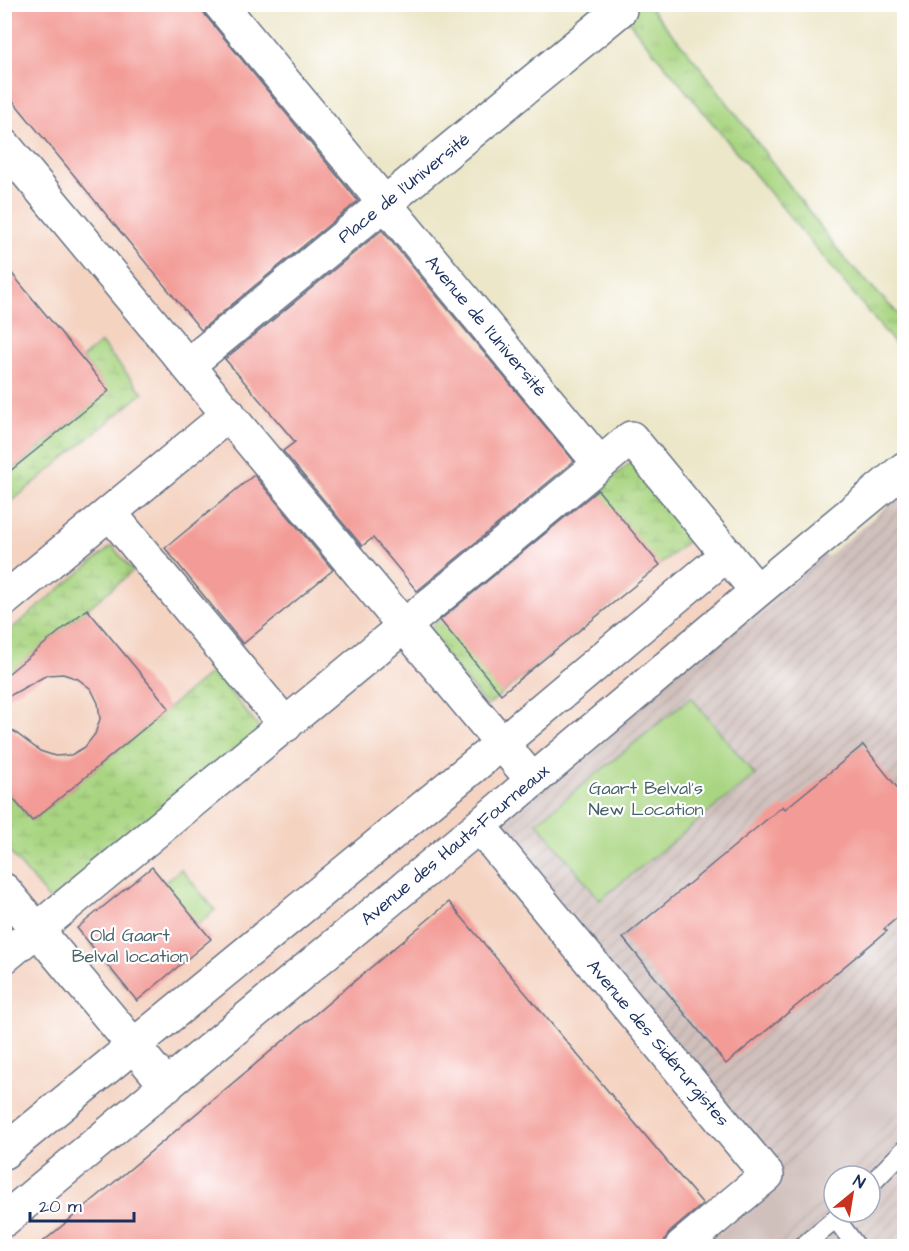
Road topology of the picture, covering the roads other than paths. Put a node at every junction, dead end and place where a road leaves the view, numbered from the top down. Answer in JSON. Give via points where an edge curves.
{"nodes":[{"id":1,"x":220,"y":4,"type":"edge"},
{"id":2,"x":620,"y":10,"type":"dead end"},
{"id":3,"x":4,"y":145,"type":"edge"},
{"id":4,"x":384,"y":203,"type":"junction"},
{"id":5,"x":188,"y":365,"type":"junction"},
{"id":6,"x":228,"y":414,"type":"junction"},
{"id":7,"x":600,"y":464,"type":"junction"},
{"id":8,"x":904,"y":469,"type":"edge"},
{"id":9,"x":110,"y":513,"type":"junction"},
{"id":10,"x":727,"y":554,"type":"junction"},
{"id":11,"x":758,"y":591,"type":"junction"},
{"id":12,"x":4,"y":600,"type":"edge"},
{"id":13,"x":405,"y":626,"type":"junction"},
{"id":14,"x":286,"y":724,"type":"junction"},
{"id":15,"x":502,"y":743,"type":"junction"},
{"id":16,"x":533,"y":781,"type":"junction"},
{"id":17,"x":479,"y":826,"type":"junction"},
{"id":18,"x":4,"y":890,"type":"edge"},
{"id":19,"x":37,"y":930,"type":"junction"},
{"id":20,"x":4,"y":957,"type":"edge"},
{"id":21,"x":134,"y":1046,"type":"junction"},
{"id":22,"x":166,"y":1086,"type":"junction"},
{"id":23,"x":904,"y":1150,"type":"edge"},
{"id":24,"x":4,"y":1152,"type":"edge"},
{"id":25,"x":882,"y":1173,"type":"edge"},
{"id":26,"x":4,"y":1220,"type":"edge"},
{"id":27,"x":829,"y":1224,"type":"edge"},
{"id":28,"x":844,"y":1224,"type":"edge"},
{"id":29,"x":682,"y":1246,"type":"edge"},
{"id":30,"x":803,"y":1246,"type":"edge"},
{"id":31,"x":856,"y":1246,"type":"edge"}],
"edges":[{"from":1,"to":4,"type":"street","name":"Avenue de l'Université"},
{"from":2,"to":4,"type":"street","name":"Place de l'Université"},
{"from":3,"to":5,"type":"street"},
{"from":4,"to":5,"type":"street","name":"Place de l'Université"},
{"from":4,"to":7,"type":"street","name":"Avenue de l'Université"},
{"from":5,"to":6,"type":"street"},
{"from":6,"to":9,"type":"street"},
{"from":6,"to":13,"type":"street"},
{"from":7,"to":10,"type":"street","via":[[631,438]]},
{"from":7,"to":13,"type":"street"},
{"from":8,"to":11,"type":"street","name":"Avenue des Hauts-Fourneaux"},
{"from":9,"to":12,"type":"street"},
{"from":9,"to":14,"type":"street"},
{"from":10,"to":11,"type":"street"},
{"from":10,"to":15,"type":"street"},
{"from":11,"to":16,"type":"street","name":"Avenue des Hauts-Fourneaux"},
{"from":13,"to":14,"type":"street"},
{"from":13,"to":15,"type":"street"},
{"from":14,"to":19,"type":"street"},
{"from":15,"to":16,"type":"street"},
{"from":15,"to":21,"type":"street"},
{"from":16,"to":17,"type":"street","name":"Avenue des Hauts-Fourneaux"},
{"from":17,"to":22,"type":"street","name":"Avenue des Hauts-Fourneaux"},
{"from":17,"to":29,"type":"street","name":"Avenue des Sidérurgistes","via":[[767,1175]]},
{"from":18,"to":19,"type":"street"},
{"from":19,"to":20,"type":"street"},
{"from":19,"to":21,"type":"street"},
{"from":21,"to":22,"type":"street"},
{"from":21,"to":24,"type":"street"},
{"from":22,"to":26,"type":"street","name":"Avenue des Hauts-Fourneaux"},
{"from":23,"to":25,"type":"lane"},
{"from":27,"to":30,"type":"lane"},
{"from":28,"to":31,"type":"lane"}]}
